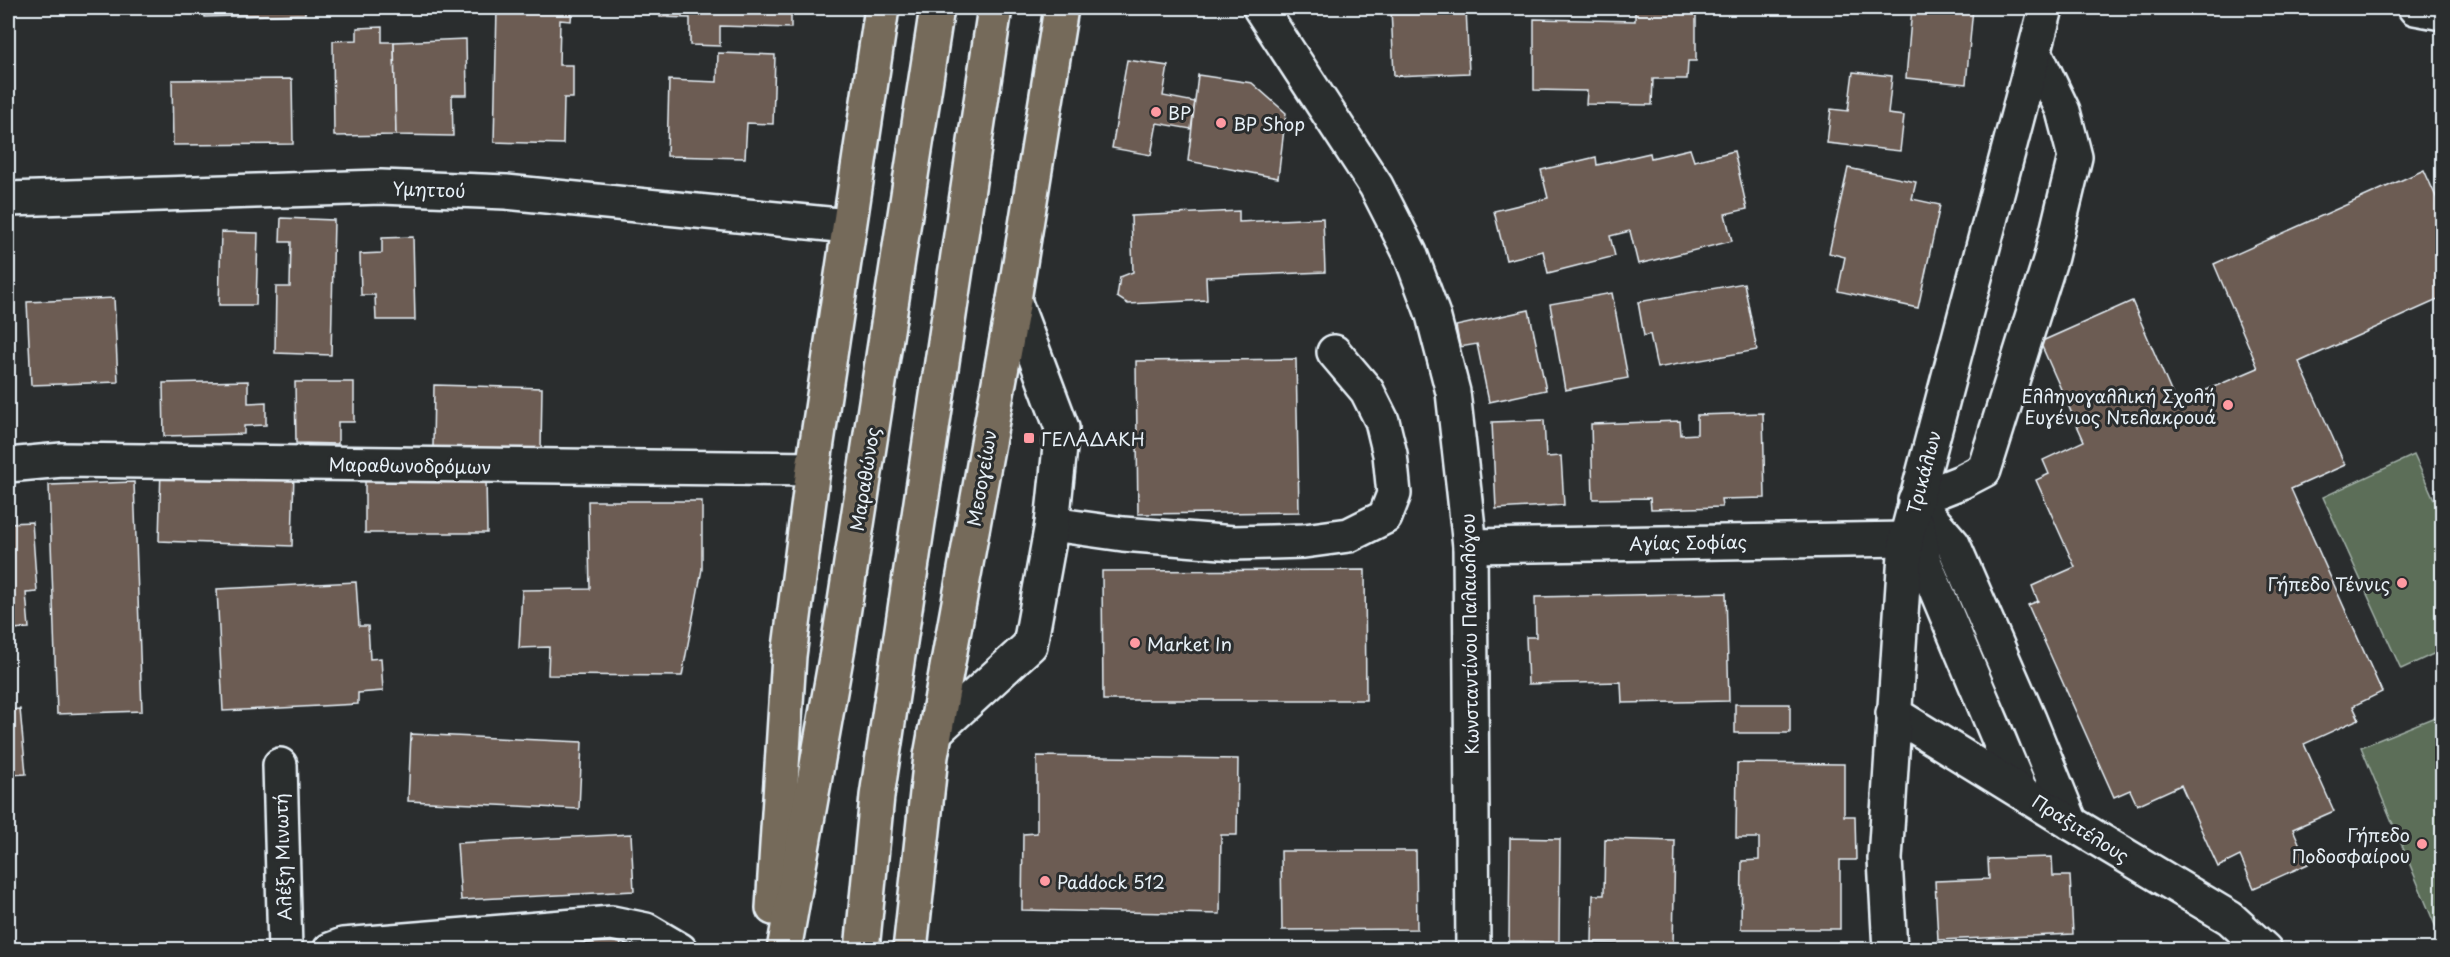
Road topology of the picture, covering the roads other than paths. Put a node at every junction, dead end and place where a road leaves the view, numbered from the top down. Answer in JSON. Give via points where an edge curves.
{"nodes":[{"id":1,"x":882,"y":8,"type":"edge"},
{"id":2,"x":937,"y":8,"type":"edge"},
{"id":3,"x":995,"y":8,"type":"edge"},
{"id":4,"x":1061,"y":8,"type":"edge"},
{"id":5,"x":1260,"y":8,"type":"edge"},
{"id":6,"x":2046,"y":8,"type":"edge"},
{"id":7,"x":2415,"y":8,"type":"edge"},
{"id":8,"x":2442,"y":13,"type":"edge"},
{"id":9,"x":2035,"y":52,"type":"junction"},
{"id":10,"x":8,"y":199,"type":"edge"},
{"id":11,"x":848,"y":226,"type":"junction"},
{"id":12,"x":1014,"y":300,"type":"junction"},
{"id":13,"x":1334,"y":352,"type":"dead end"},
{"id":14,"x":8,"y":465,"type":"edge"},
{"id":15,"x":813,"y":469,"type":"junction"},
{"id":16,"x":1915,"y":500,"type":"junction"},
{"id":17,"x":1052,"y":524,"type":"junction"},
{"id":18,"x":1906,"y":539,"type":"junction"},
{"id":19,"x":1470,"y":546,"type":"junction"},
{"id":20,"x":1893,"y":713,"type":"junction"},
{"id":21,"x":935,"y":732,"type":"junction"},
{"id":22,"x":280,"y":765,"type":"dead end"},
{"id":23,"x":2020,"y":790,"type":"junction"},
{"id":24,"x":2071,"y":824,"type":"junction"},
{"id":25,"x":285,"y":950,"type":"edge"},
{"id":26,"x":330,"y":950,"type":"edge"},
{"id":27,"x":680,"y":950,"type":"edge"},
{"id":28,"x":770,"y":950,"type":"edge"},
{"id":29,"x":784,"y":950,"type":"edge"},
{"id":30,"x":862,"y":950,"type":"edge"},
{"id":31,"x":910,"y":950,"type":"edge"},
{"id":32,"x":1473,"y":950,"type":"edge"},
{"id":33,"x":1890,"y":950,"type":"edge"},
{"id":34,"x":2265,"y":950,"type":"edge"}],
"edges":[{"from":1,"to":11,"type":"main road"},
{"from":2,"to":29,"type":"main road","name":"Μαραθώνος","via":[[840,635]]},
{"from":3,"to":30,"type":"main road","via":[[877,796]]},
{"from":4,"to":12,"type":"main road","name":"Μεσογείων"},
{"from":5,"to":19,"type":"street","name":"Κωνσταντίνου Παλαιολόγου","via":[[1376,186],[1410,253],[1433,315],[1454,392]]},
{"from":6,"to":9,"type":"street","name":"Τρικάλων"},
{"from":7,"to":8,"type":"street"},
{"from":9,"to":16,"type":"street","name":"Τρικάλων"},
{"from":9,"to":16,"type":"street","via":[[2063,111],[2074,157],[2051,257],[1984,470]]},
{"from":10,"to":11,"type":"street","name":"Υμηττού","via":[[381,187],[506,192]]},
{"from":11,"to":15,"type":"main road"},
{"from":12,"to":17,"type":"street","via":[[1062,428]]},
{"from":12,"to":21,"type":"main road","name":"Μεσογείων"},
{"from":13,"to":17,"type":"street","via":[[1367,391],[1382,421],[1394,494],[1385,517],[1349,535],[1234,543]]},
{"from":14,"to":15,"type":"street","name":"Μαραθωνοδρόμων","via":[[62,460]]},
{"from":15,"to":28,"type":"main road","via":[[789,656]]},
{"from":16,"to":18,"type":"street","name":"Τρικάλων"},
{"from":16,"to":23,"type":"street","via":[[1923,561]]},
{"from":16,"to":24,"type":"street","via":[[1953,544]]},
{"from":17,"to":21,"type":"street","via":[[1030,645]]},
{"from":18,"to":19,"type":"street","name":"Αγίας Σοφίας"},
{"from":18,"to":20,"type":"street","name":"Τρικάλων"},
{"from":19,"to":32,"type":"street","name":"Κωνσταντίνου Παλαιολόγου"},
{"from":20,"to":23,"type":"street","name":"Πραξιτέλους"},
{"from":20,"to":33,"type":"street","name":"Τρικάλων","via":[[1885,860]]},
{"from":21,"to":31,"type":"main road","name":"Μεσογείων"},
{"from":22,"to":25,"type":"street","name":"Αλέξη Μινωτή"},
{"from":23,"to":24,"type":"street","name":"Πραξιτέλους"},
{"from":24,"to":34,"type":"street","name":"Πραξιτέλους","via":[[2230,918]]},
{"from":26,"to":27,"type":"street","via":[[343,945],[612,923],[646,930]]}]}
